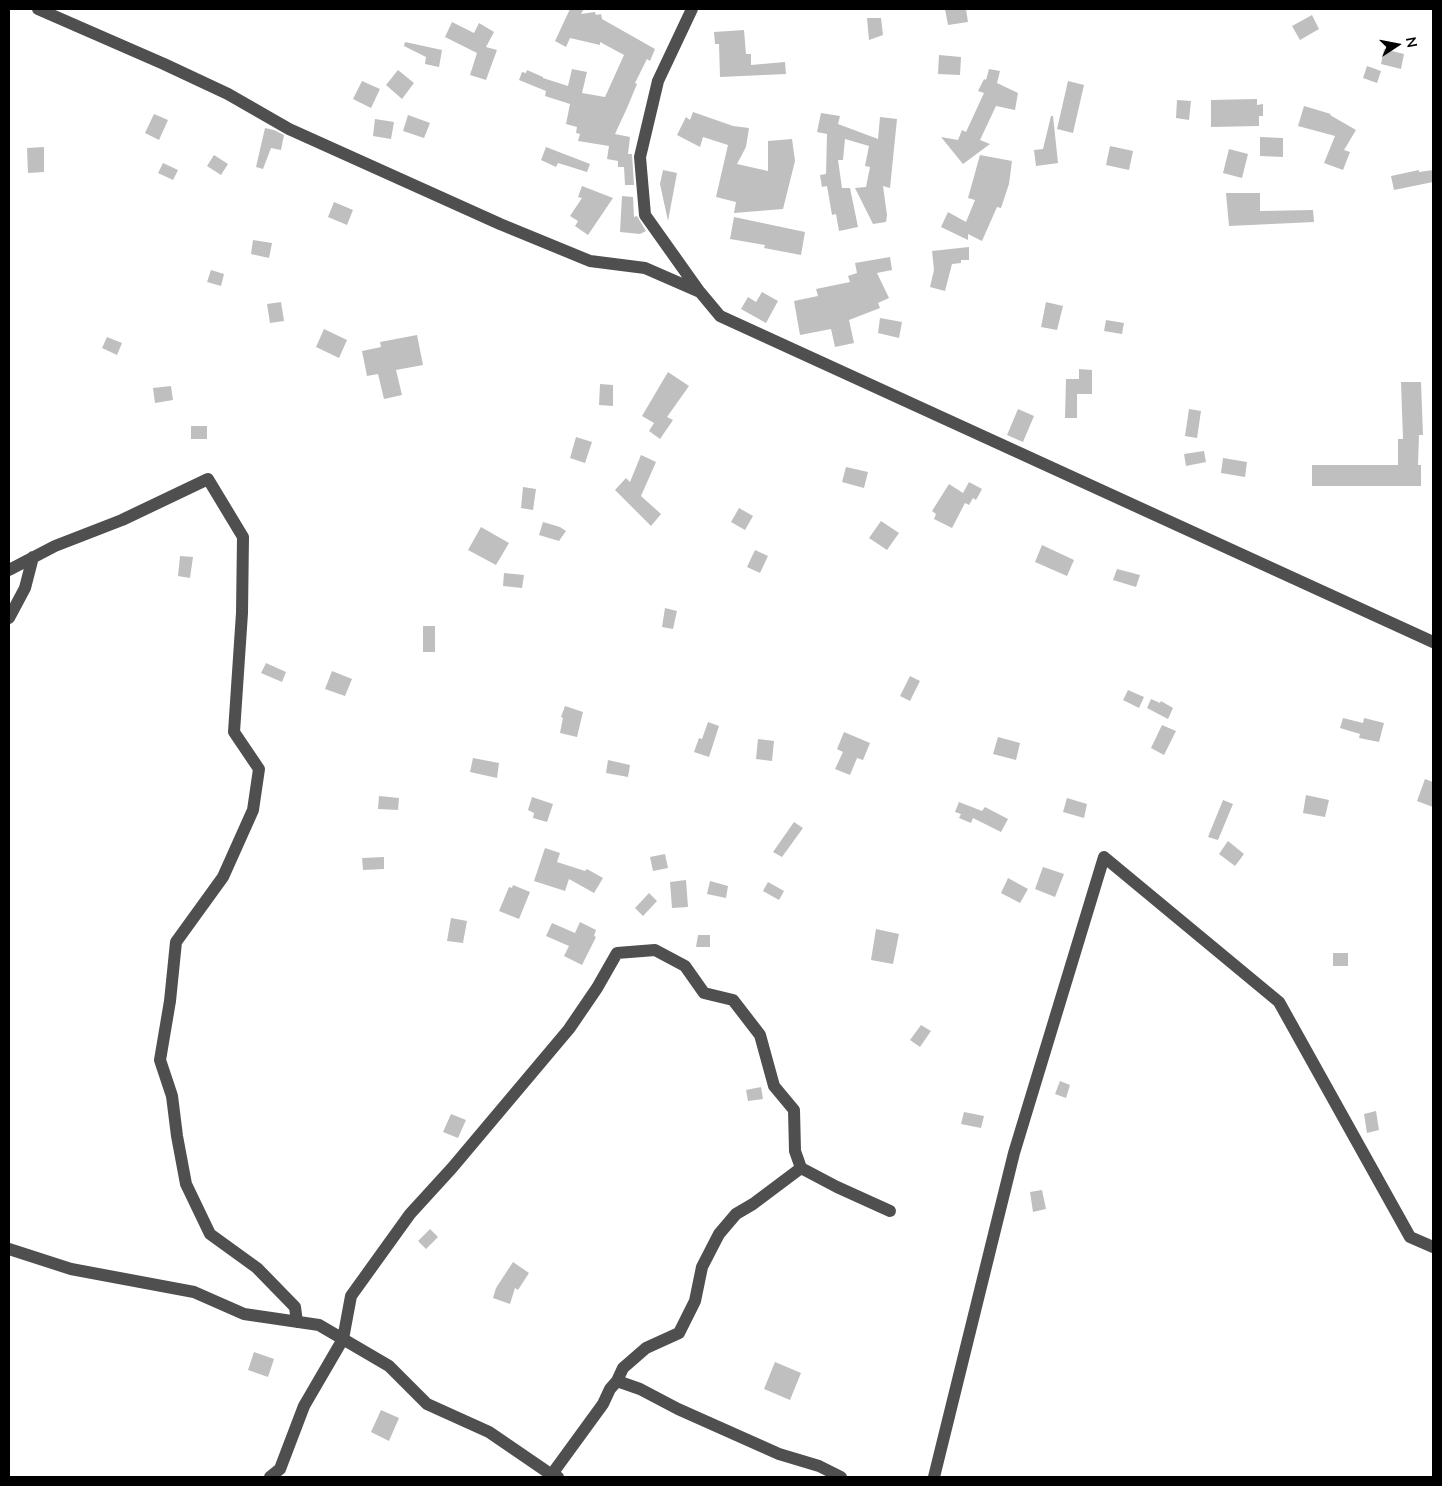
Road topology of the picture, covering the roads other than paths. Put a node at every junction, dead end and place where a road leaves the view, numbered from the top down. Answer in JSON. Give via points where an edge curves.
{"nodes":[{"id":1,"x":38,"y":9,"type":"edge"},
{"id":2,"x":692,"y":9,"type":"edge"},
{"id":3,"x":700,"y":292,"type":"junction"},
{"id":4,"x":33,"y":558,"type":"junction"},
{"id":5,"x":9,"y":570,"type":"edge"},
{"id":6,"x":9,"y":618,"type":"edge"},
{"id":7,"x":1433,"y":642,"type":"edge"},
{"id":8,"x":801,"y":1168,"type":"junction"},
{"id":9,"x":890,"y":1211,"type":"dead end"},
{"id":10,"x":1433,"y":1247,"type":"edge"},
{"id":11,"x":9,"y":1249,"type":"edge"},
{"id":12,"x":297,"y":1322,"type":"junction"},
{"id":13,"x":343,"y":1339,"type":"junction"},
{"id":14,"x":618,"y":1381,"type":"junction"},
{"id":15,"x":555,"y":1476,"type":"edge"},
{"id":16,"x":270,"y":1477,"type":"edge"},
{"id":17,"x":841,"y":1477,"type":"edge"},
{"id":18,"x":934,"y":1477,"type":"edge"}],
"edges":[{"from":1,"to":3,"type":"street","via":[[228,94],[289,129],[500,224],[590,261],[645,268]]},
{"from":2,"to":3,"type":"street","via":[[658,81],[640,157],[645,215]]},
{"from":3,"to":7,"type":"street","via":[[720,316]]},
{"from":4,"to":5,"type":"street"},
{"from":4,"to":6,"type":"street","via":[[24,588]]},
{"from":4,"to":12,"type":"street","via":[[208,479],[243,537],[242,613],[234,732],[259,769],[253,810],[223,877],[176,942],[160,1060],[172,1096],[186,1184],[210,1234],[257,1268],[295,1307]]},
{"from":8,"to":9,"type":"street"},
{"from":8,"to":13,"type":"street","via":[[796,1151],[794,1110],[774,1086],[760,1035],[733,1000],[704,993],[685,966],[655,950],[617,954],[569,1029],[410,1214],[351,1296]]},
{"from":8,"to":14,"type":"street","via":[[736,1214],[718,1234],[702,1267],[695,1301],[680,1333],[646,1348],[622,1368]]},
{"from":10,"to":18,"type":"street","via":[[1410,1237],[1279,1002],[1104,857],[1014,1153]]},
{"from":11,"to":12,"type":"street","via":[[71,1269],[194,1292],[244,1314]]},
{"from":12,"to":13,"type":"street","via":[[319,1325]]},
{"from":13,"to":15,"type":"street","via":[[389,1366],[427,1404],[489,1432]]},
{"from":13,"to":16,"type":"street","via":[[304,1406],[280,1469]]},
{"from":14,"to":15,"type":"street"},
{"from":14,"to":17,"type":"street","via":[[779,1454],[819,1466]]}]}
